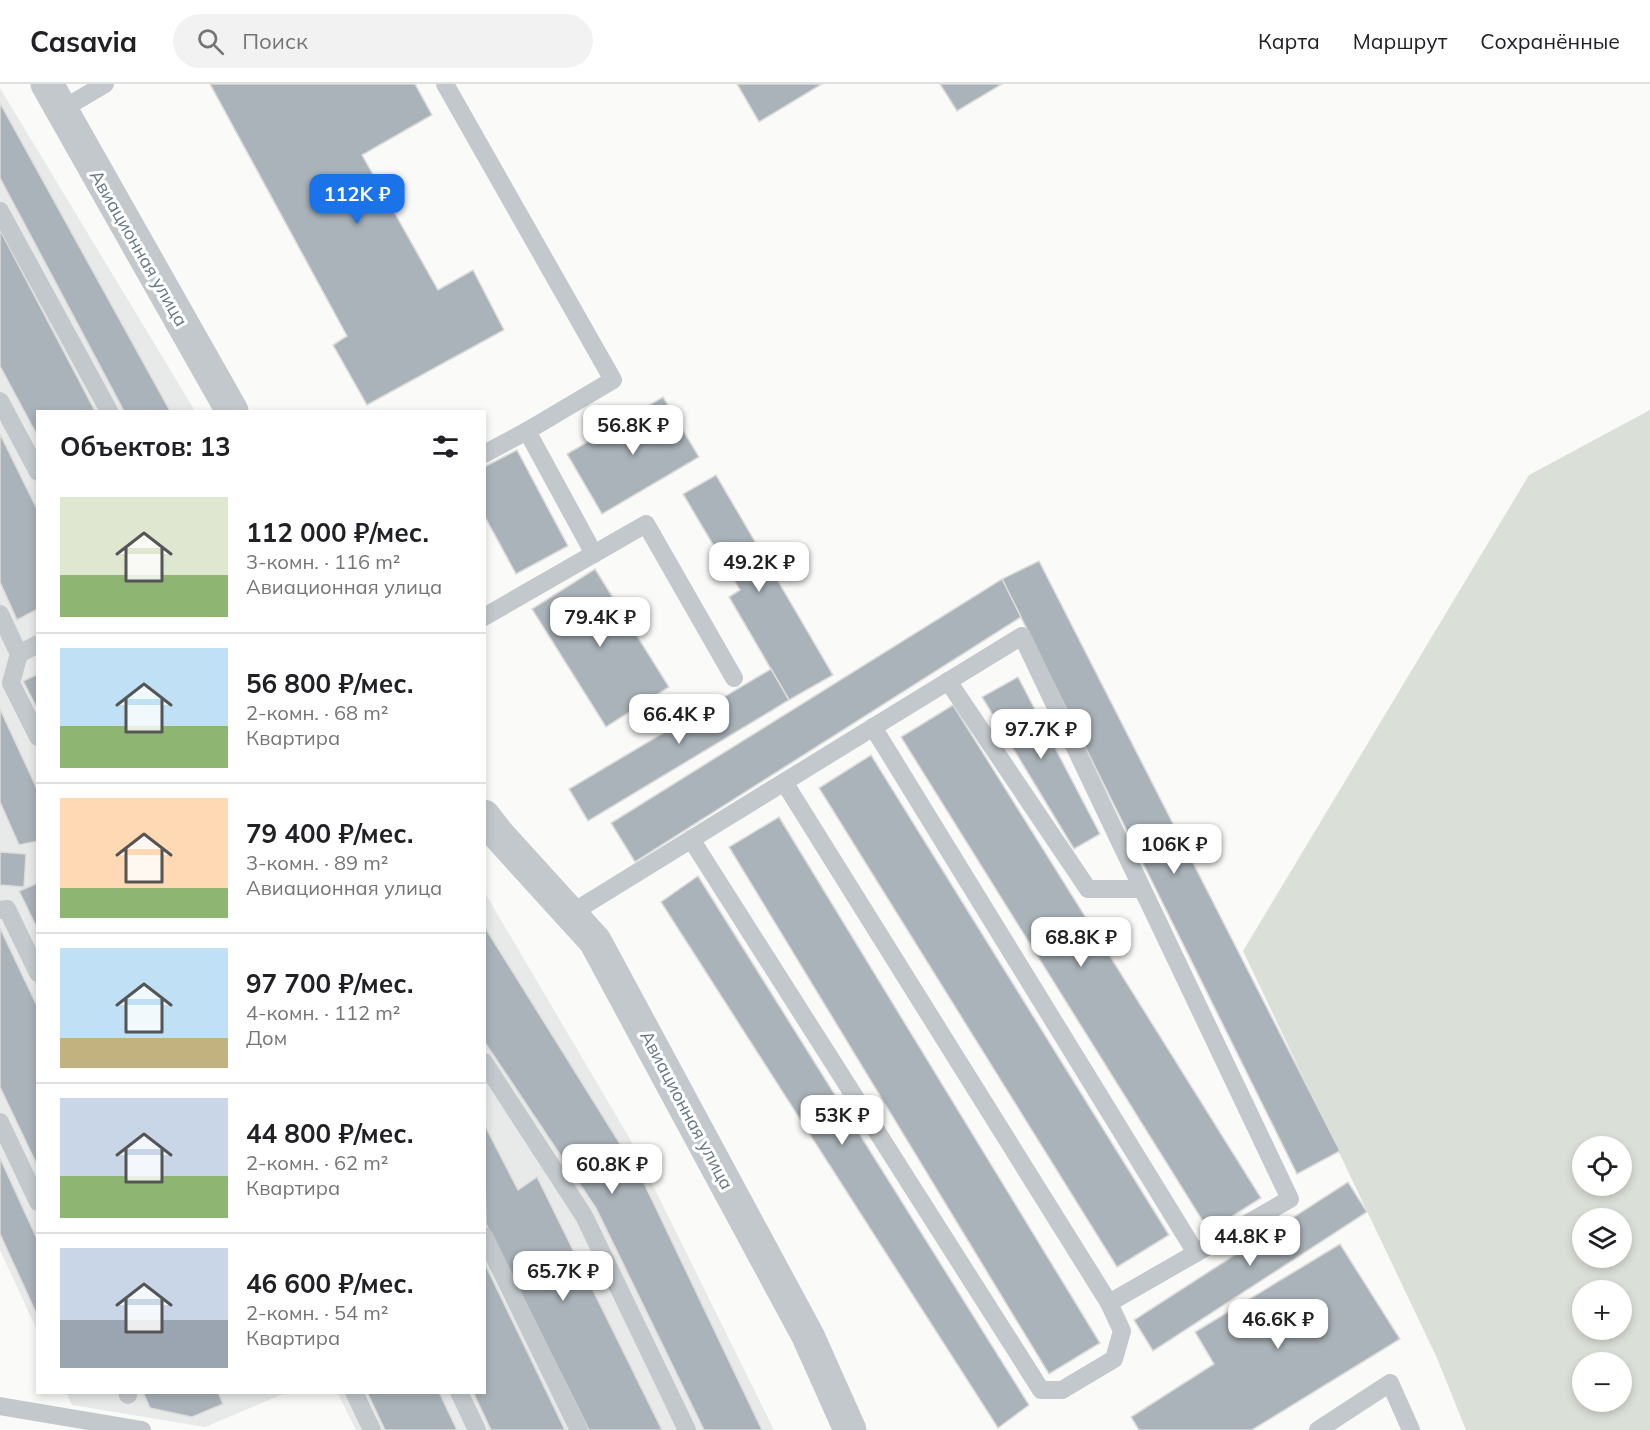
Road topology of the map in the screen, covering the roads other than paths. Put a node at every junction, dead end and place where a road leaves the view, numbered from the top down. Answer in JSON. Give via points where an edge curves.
{"nodes":[{"id":1,"x":105,"y":84,"type":"edge"},
{"id":2,"x":446,"y":84,"type":"edge"},
{"id":3,"x":54,"y":97,"type":"edge"},
{"id":4,"x":0,"y":211,"type":"edge"},
{"id":5,"x":0,"y":401,"type":"edge"},
{"id":6,"x":108,"y":410,"type":"edge"},
{"id":7,"x":231,"y":410,"type":"edge"},
{"id":8,"x":527,"y":431,"type":"junction"},
{"id":9,"x":486,"y":453,"type":"edge"},
{"id":10,"x":36,"y":468,"type":"edge"},
{"id":11,"x":594,"y":554,"type":"junction"},
{"id":12,"x":0,"y":614,"type":"edge"},
{"id":13,"x":486,"y":616,"type":"edge"},
{"id":14,"x":36,"y":645,"type":"edge"},
{"id":15,"x":19,"y":654,"type":"junction"},
{"id":16,"x":734,"y":678,"type":"dead end"},
{"id":17,"x":948,"y":681,"type":"junction"},
{"id":18,"x":873,"y":727,"type":"junction"},
{"id":19,"x":36,"y":733,"type":"edge"},
{"id":20,"x":784,"y":782,"type":"junction"},
{"id":21,"x":486,"y":819,"type":"edge"},
{"id":22,"x":691,"y":839,"type":"junction"},
{"id":23,"x":1142,"y":889,"type":"junction"},
{"id":24,"x":0,"y":910,"type":"edge"},
{"id":25,"x":570,"y":914,"type":"junction"},
{"id":26,"x":36,"y":969,"type":"edge"},
{"id":27,"x":486,"y":1065,"type":"edge"},
{"id":28,"x":0,"y":1122,"type":"edge"},
{"id":29,"x":36,"y":1198,"type":"edge"},
{"id":30,"x":486,"y":1240,"type":"edge"},
{"id":31,"x":1196,"y":1253,"type":"junction"},
{"id":32,"x":1109,"y":1303,"type":"junction"},
{"id":33,"x":355,"y":1394,"type":"edge"},
{"id":34,"x":460,"y":1394,"type":"edge"},
{"id":35,"x":0,"y":1406,"type":"edge"},
{"id":36,"x":142,"y":1430,"type":"edge"},
{"id":37,"x":372,"y":1430,"type":"edge"},
{"id":38,"x":477,"y":1430,"type":"edge"},
{"id":39,"x":579,"y":1430,"type":"edge"},
{"id":40,"x":687,"y":1430,"type":"edge"},
{"id":41,"x":850,"y":1430,"type":"edge"},
{"id":42,"x":1318,"y":1430,"type":"edge"},
{"id":43,"x":1411,"y":1430,"type":"edge"}],
"edges":[{"from":1,"to":3,"type":"lane"},
{"from":2,"to":8,"type":"lane","via":[[613,380]]},
{"from":3,"to":7,"type":"street","name":"Авиационная улица"},
{"from":4,"to":6,"type":"lane"},
{"from":5,"to":10,"type":"lane"},
{"from":8,"to":9,"type":"lane"},
{"from":8,"to":11,"type":"lane"},
{"from":11,"to":13,"type":"lane"},
{"from":11,"to":16,"type":"lane","via":[[646,524]]},
{"from":12,"to":15,"type":"lane"},
{"from":14,"to":15,"type":"lane"},
{"from":15,"to":19,"type":"lane","via":[[11,683]]},
{"from":17,"to":18,"type":"lane"},
{"from":17,"to":23,"type":"lane","via":[[1088,889]]},
{"from":17,"to":23,"type":"lane","via":[[1022,636]]},
{"from":18,"to":20,"type":"lane"},
{"from":18,"to":31,"type":"lane"},
{"from":20,"to":22,"type":"lane"},
{"from":20,"to":32,"type":"lane"},
{"from":21,"to":25,"type":"street","name":"Авиационная улица"},
{"from":22,"to":25,"type":"lane"},
{"from":22,"to":32,"type":"lane","via":[[1041,1390],[1062,1390],[1114,1359],[1122,1331]]},
{"from":23,"to":31,"type":"lane","via":[[1290,1199]]},
{"from":24,"to":26,"type":"lane","via":[[7,909]]},
{"from":25,"to":41,"type":"street","name":"Авиационная улица","via":[[596,941],[808,1336]]},
{"from":27,"to":40,"type":"lane","via":[[584,1216]]},
{"from":28,"to":29,"type":"lane"},
{"from":30,"to":39,"type":"lane"},
{"from":31,"to":32,"type":"lane"},
{"from":33,"to":37,"type":"lane"},
{"from":34,"to":38,"type":"lane"},
{"from":35,"to":36,"type":"lane"},
{"from":42,"to":43,"type":"lane","via":[[1390,1383]]}]}
